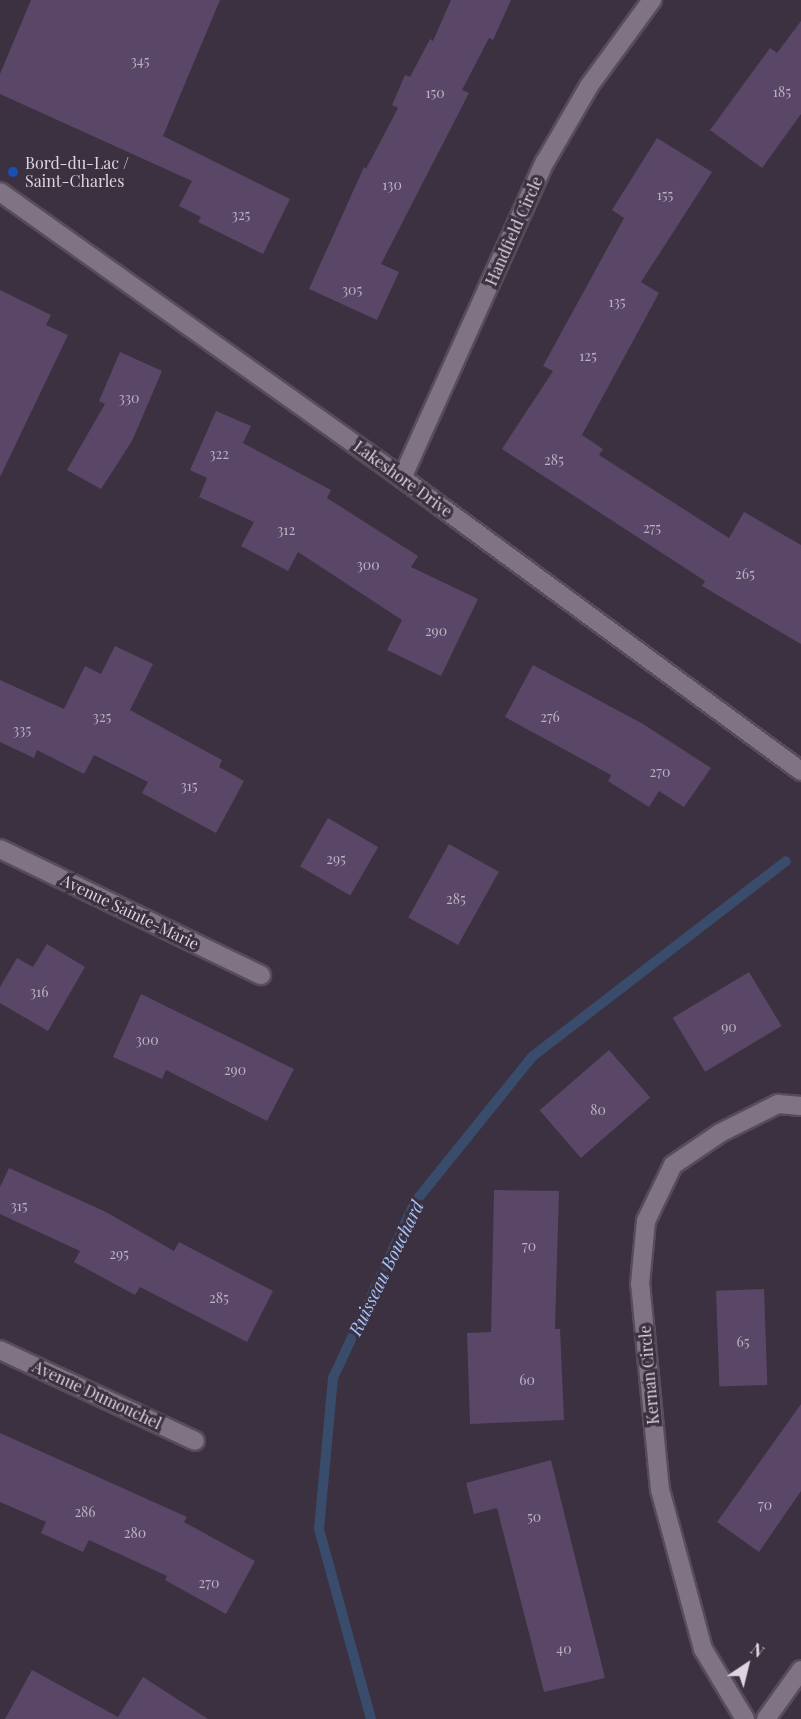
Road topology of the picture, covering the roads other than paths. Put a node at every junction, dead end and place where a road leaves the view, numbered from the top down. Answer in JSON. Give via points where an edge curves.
{"nodes":[{"id":1,"x":652,"y":0,"type":"edge"},
{"id":2,"x":0,"y":192,"type":"edge"},
{"id":3,"x":402,"y":478,"type":"junction"},
{"id":4,"x":801,"y":771,"type":"edge"},
{"id":5,"x":0,"y":849,"type":"edge"},
{"id":6,"x":261,"y":975,"type":"dead end"},
{"id":7,"x":801,"y":1106,"type":"edge"},
{"id":8,"x":0,"y":1350,"type":"edge"},
{"id":9,"x":195,"y":1441,"type":"dead end"},
{"id":10,"x":801,"y":1670,"type":"edge"},
{"id":11,"x":745,"y":1719,"type":"edge"},
{"id":12,"x":766,"y":1719,"type":"edge"}],
"edges":[{"from":1,"to":3,"type":"street","name":"Handfield Circle","via":[[589,86],[544,162]]},
{"from":2,"to":3,"type":"street","name":"Lakeshore Drive"},
{"from":3,"to":4,"type":"street","name":"Lakeshore Drive"},
{"from":5,"to":6,"type":"street","name":"Avenue Sainte-Marie"},
{"from":7,"to":11,"type":"street","name":"Kernan Circle","via":[[778,1104],[720,1133],[673,1165],[646,1221],[640,1284],[660,1490],[703,1650]]},
{"from":8,"to":9,"type":"street","name":"Avenue Dumouchel"},
{"from":10,"to":12,"type":"street"}]}
